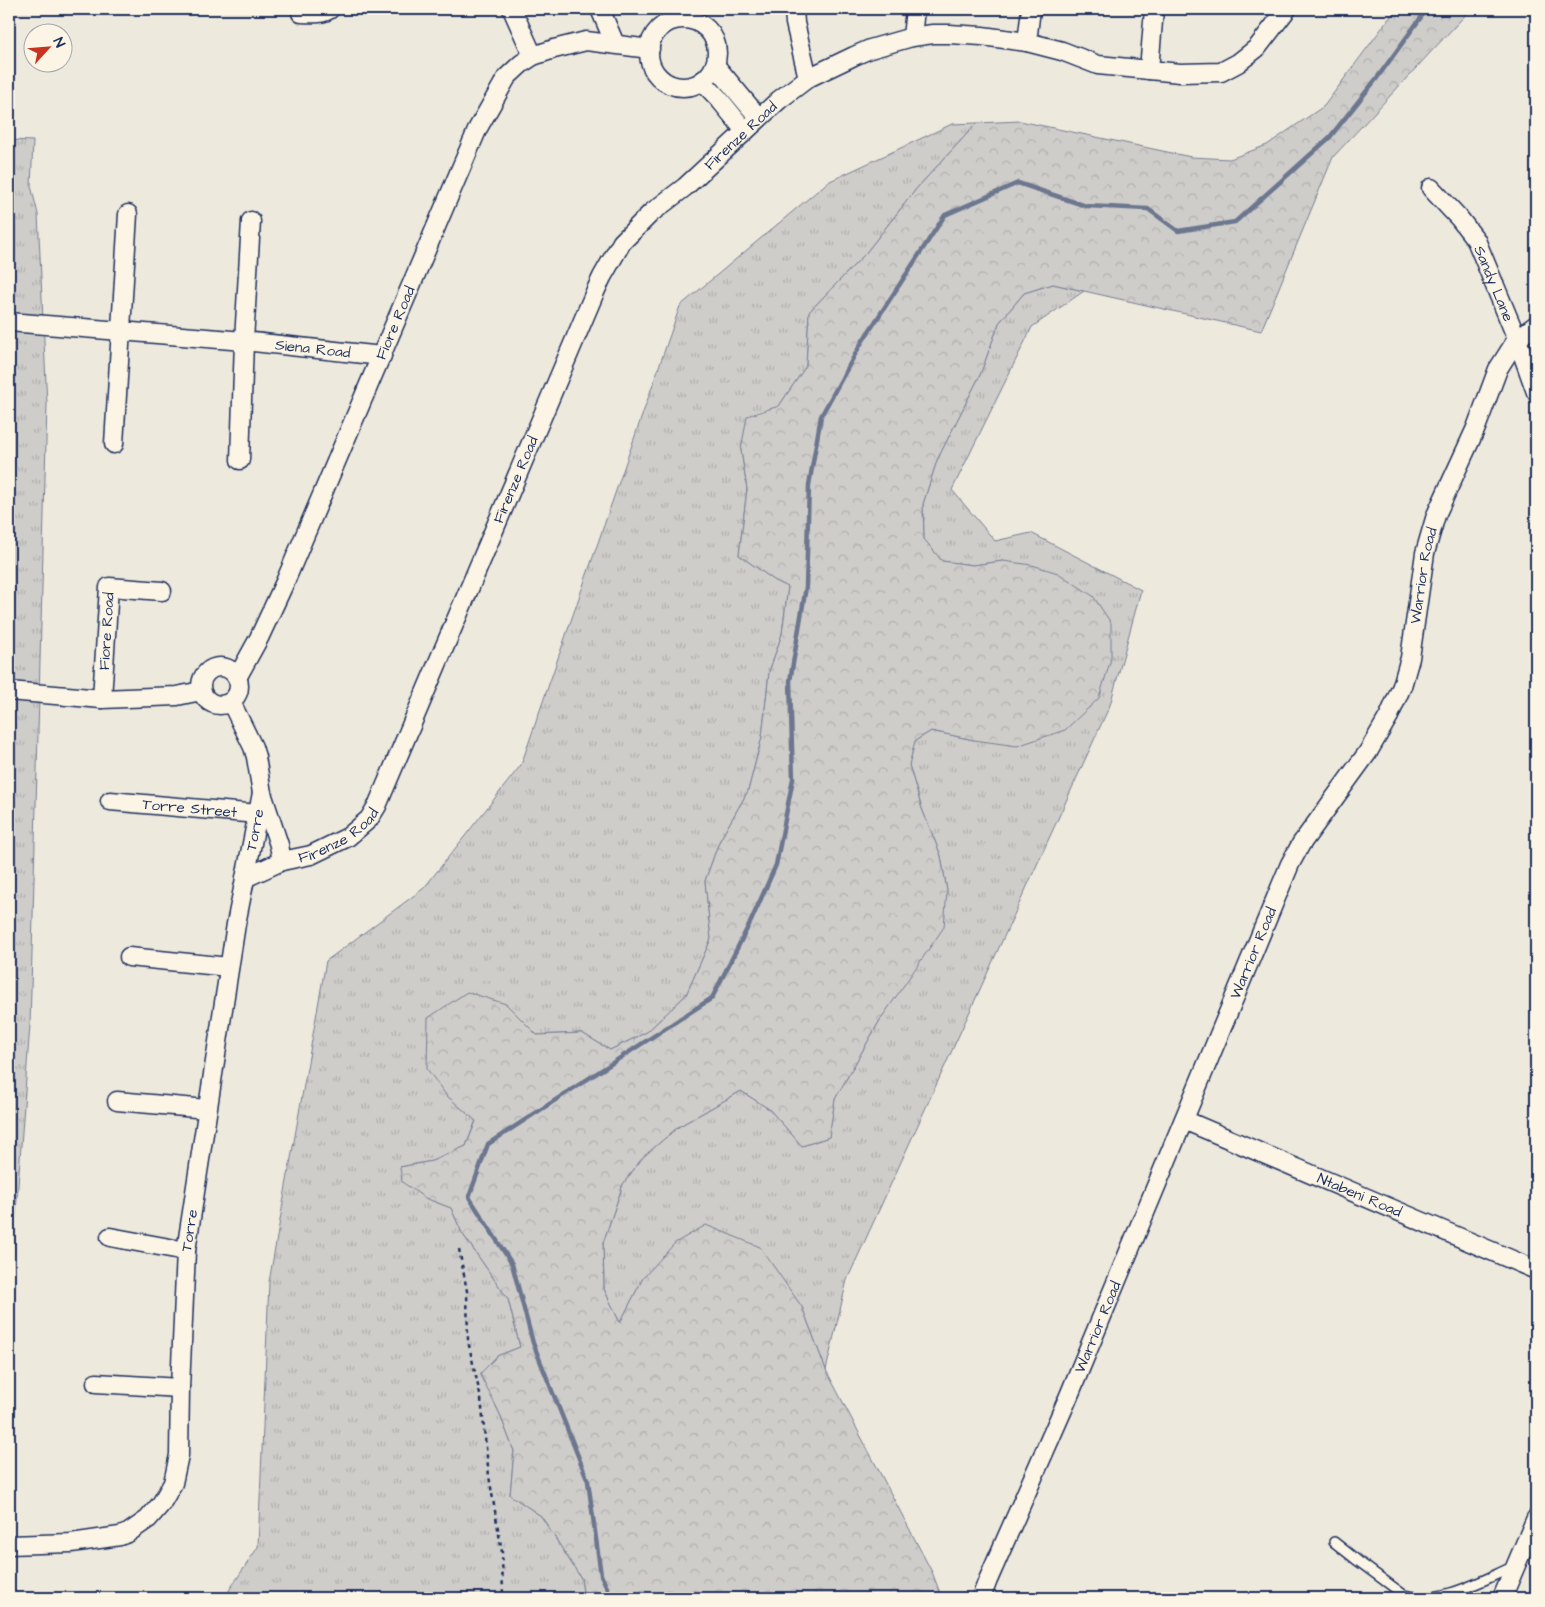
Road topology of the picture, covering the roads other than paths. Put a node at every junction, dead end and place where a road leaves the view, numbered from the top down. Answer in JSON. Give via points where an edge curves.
{"nodes":[{"id":1,"x":330,"y":9,"type":"edge"},
{"id":2,"x":512,"y":9,"type":"edge"},
{"id":3,"x":600,"y":9,"type":"edge"},
{"id":4,"x":794,"y":9,"type":"edge"},
{"id":5,"x":915,"y":9,"type":"edge"},
{"id":6,"x":1030,"y":9,"type":"edge"},
{"id":7,"x":1154,"y":9,"type":"edge"},
{"id":8,"x":1287,"y":9,"type":"edge"},
{"id":9,"x":301,"y":13,"type":"dead end"},
{"id":10,"x":678,"y":14,"type":"edge"},
{"id":11,"x":698,"y":16,"type":"edge"},
{"id":12,"x":912,"y":38,"type":"junction"},
{"id":13,"x":1027,"y":42,"type":"junction"},
{"id":14,"x":615,"y":44,"type":"junction"},
{"id":15,"x":650,"y":49,"type":"junction"},
{"id":16,"x":533,"y":56,"type":"junction"},
{"id":17,"x":715,"y":65,"type":"junction"},
{"id":18,"x":1149,"y":70,"type":"junction"},
{"id":19,"x":808,"y":78,"type":"junction"},
{"id":20,"x":702,"y":82,"type":"junction"},
{"id":21,"x":759,"y":118,"type":"junction"},
{"id":22,"x":745,"y":131,"type":"junction"},
{"id":23,"x":1431,"y":188,"type":"dead end"},
{"id":24,"x":128,"y":214,"type":"dead end"},
{"id":25,"x":250,"y":221,"type":"dead end"},
{"id":26,"x":9,"y":322,"type":"edge"},
{"id":27,"x":1536,"y":325,"type":"edge"},
{"id":28,"x":121,"y":331,"type":"junction"},
{"id":29,"x":1517,"y":338,"type":"junction"},
{"id":30,"x":244,"y":341,"type":"junction"},
{"id":31,"x":382,"y":356,"type":"junction"},
{"id":32,"x":1536,"y":392,"type":"edge"},
{"id":33,"x":114,"y":444,"type":"dead end"},
{"id":34,"x":240,"y":460,"type":"dead end"},
{"id":35,"x":162,"y":591,"type":"dead end"},
{"id":36,"x":238,"y":678,"type":"junction"},
{"id":37,"x":9,"y":691,"type":"edge"},
{"id":38,"x":201,"y":691,"type":"junction"},
{"id":39,"x":102,"y":699,"type":"junction"},
{"id":40,"x":230,"y":702,"type":"junction"},
{"id":41,"x":110,"y":801,"type":"dead end"},
{"id":42,"x":264,"y":814,"type":"junction"},
{"id":43,"x":282,"y":861,"type":"junction"},
{"id":44,"x":245,"y":878,"type":"junction"},
{"id":45,"x":129,"y":958,"type":"dead end"},
{"id":46,"x":229,"y":967,"type":"junction"},
{"id":47,"x":117,"y":1101,"type":"dead end"},
{"id":48,"x":207,"y":1109,"type":"junction"},
{"id":49,"x":1184,"y":1120,"type":"junction"},
{"id":50,"x":110,"y":1237,"type":"dead end"},
{"id":51,"x":186,"y":1250,"type":"junction"},
{"id":52,"x":1536,"y":1270,"type":"edge"},
{"id":53,"x":96,"y":1383,"type":"dead end"},
{"id":54,"x":180,"y":1388,"type":"junction"},
{"id":55,"x":1536,"y":1518,"type":"edge"},
{"id":56,"x":1334,"y":1542,"type":"dead end"},
{"id":57,"x":9,"y":1545,"type":"edge"},
{"id":58,"x":1516,"y":1566,"type":"junction"},
{"id":59,"x":981,"y":1598,"type":"edge"},
{"id":60,"x":1502,"y":1598,"type":"edge"}],
"edges":[{"from":1,"to":9,"type":"street","via":[[322,13]]},
{"from":2,"to":16,"type":"street"},
{"from":3,"to":14,"type":"street"},
{"from":4,"to":19,"type":"street"},
{"from":5,"to":12,"type":"street"},
{"from":6,"to":13,"type":"street"},
{"from":7,"to":18,"type":"street"},
{"from":8,"to":18,"type":"street","name":"Firenze Road","via":[[1257,48],[1221,72]]},
{"from":10,"to":11,"type":"street","via":[[687,20]]},
{"from":10,"to":15,"type":"street","via":[[659,30]]},
{"from":11,"to":17,"type":"street","via":[[712,36],[716,50]]},
{"from":12,"to":13,"type":"street","name":"Firenze Road","via":[[949,34]]},
{"from":12,"to":19,"type":"street","name":"Firenze Road","via":[[870,49]]},
{"from":13,"to":18,"type":"street","name":"Firenze Road","via":[[1098,65]]},
{"from":14,"to":15,"type":"street","name":"Fiore Road"},
{"from":14,"to":16,"type":"street","name":"Fiore Road","via":[[586,41]]},
{"from":15,"to":20,"type":"street","via":[[654,70],[670,85],[687,87]]},
{"from":16,"to":31,"type":"street","name":"Fiore Road","via":[[507,77],[482,119]]},
{"from":17,"to":20,"type":"street"},
{"from":17,"to":21,"type":"street"},
{"from":19,"to":21,"type":"street","name":"Firenze Road"},
{"from":20,"to":22,"type":"street"},
{"from":21,"to":22,"type":"street","name":"Firenze Road"},
{"from":22,"to":43,"type":"street","name":"Firenze Road","via":[[633,230],[602,276],[369,819],[361,828],[311,855]]},
{"from":23,"to":29,"type":"street","name":"Sandy Lane","via":[[1476,240]]},
{"from":24,"to":28,"type":"street"},
{"from":25,"to":30,"type":"street"},
{"from":26,"to":28,"type":"street","name":"Siena Road"},
{"from":27,"to":29,"type":"street","name":"Warrior Road"},
{"from":28,"to":30,"type":"street","name":"Siena Road"},
{"from":28,"to":33,"type":"street"},
{"from":29,"to":32,"type":"street","name":"Sandy Lane"},
{"from":29,"to":49,"type":"street","name":"Warrior Road","via":[[1498,369],[1476,428],[1436,515],[1425,553],[1410,658],[1402,686],[1368,752],[1290,864]]},
{"from":30,"to":31,"type":"street","name":"Siena Road"},
{"from":30,"to":34,"type":"street"},
{"from":31,"to":36,"type":"street","name":"Fiore Road","via":[[259,638]]},
{"from":35,"to":39,"type":"street","name":"Fiore Road","via":[[110,587]]},
{"from":36,"to":38,"type":"street","via":[[225,667],[217,667],[204,676]]},
{"from":36,"to":40,"type":"street","name":"Fiore Road","via":[[238,694]]},
{"from":37,"to":39,"type":"street"},
{"from":38,"to":39,"type":"street","via":[[177,696]]},
{"from":38,"to":40,"type":"street","via":[[214,704]]},
{"from":40,"to":42,"type":"street","name":"Torre","via":[[253,747]]},
{"from":41,"to":42,"type":"street","name":"Torre Street"},
{"from":42,"to":43,"type":"street","name":"Torre"},
{"from":42,"to":44,"type":"street","name":"Torre"},
{"from":43,"to":44,"type":"street","name":"Firenze Road"},
{"from":44,"to":46,"type":"street","name":"Torre"},
{"from":45,"to":46,"type":"street"},
{"from":46,"to":48,"type":"street","name":"Torre"},
{"from":47,"to":48,"type":"street"},
{"from":48,"to":51,"type":"street","name":"Torre"},
{"from":49,"to":52,"type":"street","name":"Ntabeni Road"},
{"from":49,"to":59,"type":"street","name":"Warrior Road"},
{"from":50,"to":51,"type":"street"},
{"from":51,"to":54,"type":"street","name":"Torre"},
{"from":53,"to":54,"type":"street"},
{"from":54,"to":57,"type":"street","name":"Torre","via":[[177,1470],[169,1491],[148,1519],[120,1536],[71,1543]]},
{"from":55,"to":58,"type":"street"},
{"from":56,"to":58,"type":"lane","via":[[1404,1595],[1412,1597],[1438,1596]]},
{"from":58,"to":60,"type":"street"}]}
